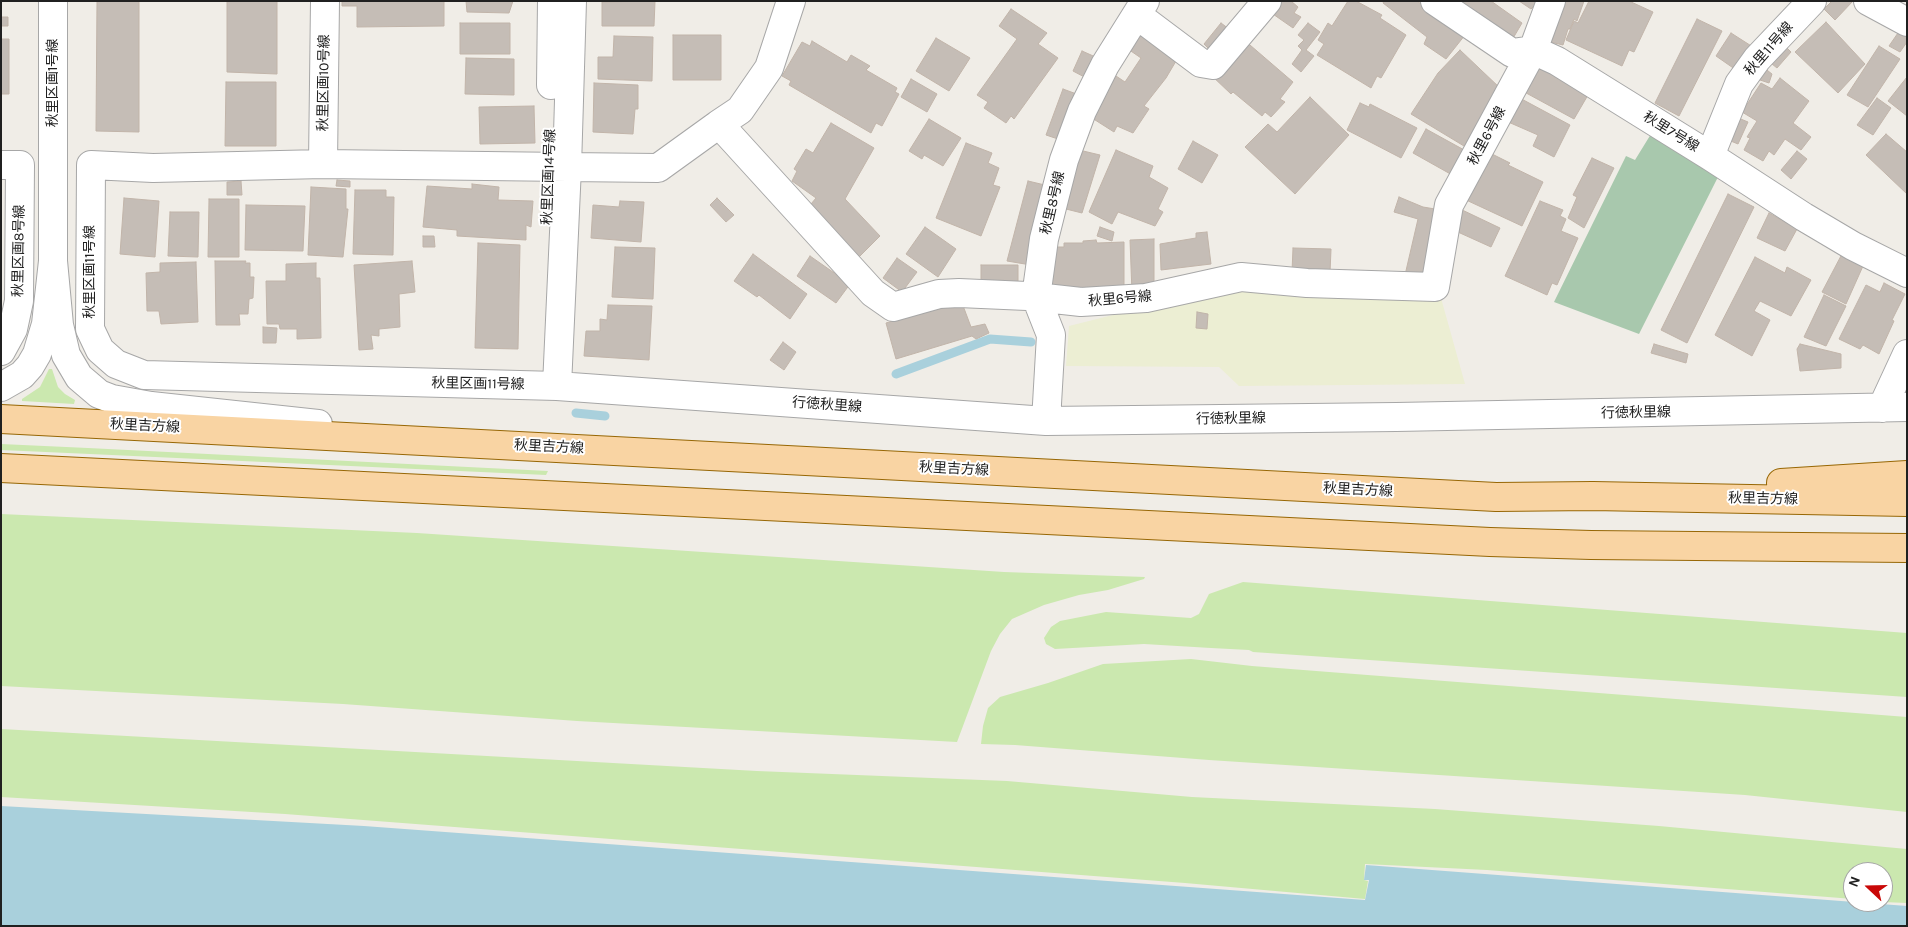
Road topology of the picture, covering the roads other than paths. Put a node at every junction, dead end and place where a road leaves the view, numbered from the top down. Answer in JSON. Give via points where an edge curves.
{"nodes":[{"id":1,"x":53,"y":1,"type":"edge"},
{"id":2,"x":325,"y":1,"type":"edge"},
{"id":3,"x":552,"y":1,"type":"edge"},
{"id":4,"x":572,"y":1,"type":"edge"},
{"id":5,"x":791,"y":1,"type":"edge"},
{"id":6,"x":1267,"y":1,"type":"edge"},
{"id":7,"x":1435,"y":1,"type":"edge"},
{"id":8,"x":1551,"y":1,"type":"edge"},
{"id":9,"x":1812,"y":1,"type":"edge"},
{"id":10,"x":1868,"y":1,"type":"edge"},
{"id":11,"x":1141,"y":8,"type":"edge"},
{"id":12,"x":1907,"y":22,"type":"edge"},
{"id":13,"x":1533,"y":50,"type":"junction"},
{"id":14,"x":719,"y":124,"type":"junction"},
{"id":15,"x":1710,"y":156,"type":"junction"},
{"id":16,"x":323,"y":164,"type":"junction"},
{"id":17,"x":11,"y":165,"type":"edge"},
{"id":18,"x":53,"y":165,"type":"junction"},
{"id":19,"x":91,"y":165,"type":"junction"},
{"id":20,"x":558,"y":167,"type":"junction"},
{"id":21,"x":53,"y":261,"type":"junction"},
{"id":22,"x":1907,"y":272,"type":"edge"},
{"id":23,"x":1036,"y":297,"type":"junction"},
{"id":24,"x":1,"y":351,"type":"edge"},
{"id":25,"x":543,"y":353,"type":"dead end"},
{"id":26,"x":1907,"y":354,"type":"edge"},
{"id":27,"x":557,"y":386,"type":"junction"},
{"id":28,"x":1,"y":387,"type":"edge"},
{"id":29,"x":1894,"y":407,"type":"edge"},
{"id":30,"x":1,"y":419,"type":"edge"},
{"id":31,"x":1046,"y":421,"type":"junction"},
{"id":32,"x":525,"y":446,"type":"junction"},
{"id":33,"x":1,"y":468,"type":"edge"},
{"id":34,"x":1907,"y":475,"type":"edge"},
{"id":35,"x":1593,"y":496,"type":"junction"},
{"id":36,"x":1907,"y":502,"type":"edge"},
{"id":37,"x":1591,"y":545,"type":"junction"},
{"id":38,"x":1907,"y":548,"type":"edge"},
{"id":39,"x":1907,"y":566,"type":"edge"}],
"edges":[{"from":1,"to":18,"type":"street","name":"秋里区画1号線"},
{"from":2,"to":16,"type":"street","name":"秋里区画10号線"},
{"from":3,"to":20,"type":"street","name":"秋里区画14号線"},
{"from":4,"to":20,"type":"street"},
{"from":5,"to":14,"type":"street","via":[[768,68],[740,110]]},
{"from":6,"to":11,"type":"street","via":[[1213,65],[1200,63]]},
{"from":7,"to":13,"type":"street","name":"秋里7号線","via":[[1512,53]]},
{"from":8,"to":13,"type":"street","name":"秋里6号線"},
{"from":9,"to":15,"type":"street","name":"秋里11号線","via":[[1762,53],[1739,84]]},
{"from":10,"to":12,"type":"street"},
{"from":11,"to":23,"type":"street","name":"秋里8号線","via":[[1082,111],[1064,160],[1044,239]]},
{"from":13,"to":15,"type":"street","name":"秋里7号線","via":[[1557,61]]},
{"from":13,"to":23,"type":"street","name":"秋里6号線","via":[[1449,205],[1435,287],[1307,283],[1241,277],[1146,298],[1081,302]]},
{"from":14,"to":20,"type":"street","via":[[658,168]]},
{"from":14,"to":23,"type":"street","name":"秋里6号線","via":[[872,293],[893,307],[959,292]]},
{"from":15,"to":22,"type":"street","name":"秋里7号線","via":[[1853,246]]},
{"from":16,"to":19,"type":"street","via":[[153,168]]},
{"from":16,"to":20,"type":"street"},
{"from":17,"to":18,"type":"street"},
{"from":17,"to":24,"type":"street","name":"秋里区画8号線","via":[[19,301],[14,330]]},
{"from":18,"to":19,"type":"street"},
{"from":18,"to":21,"type":"street","name":"秋里区画1号線"},
{"from":19,"to":27,"type":"street","name":"秋里区画11号線","via":[[90,329],[100,350],[116,364],[144,375]]},
{"from":20,"to":25,"type":"street","name":"秋里区画14号線"},
{"from":20,"to":27,"type":"street"},
{"from":21,"to":28,"type":"street","via":[[46,324],[37,354],[22,376]]},
{"from":21,"to":32,"type":"street","via":[[59,325],[66,355],[78,377],[112,399],[151,406]]},
{"from":23,"to":31,"type":"street","name":"秋里8号線","via":[[1051,335]]},
{"from":26,"to":29,"type":"street"},
{"from":27,"to":31,"type":"street","name":"行徳秋里線"},
{"from":29,"to":31,"type":"street","name":"行徳秋里線"},
{"from":30,"to":32,"type":"main road","name":"秋里吉方線"},
{"from":32,"to":35,"type":"main road","name":"秋里吉方線","via":[[1496,497]]},
{"from":33,"to":37,"type":"main road"},
{"from":34,"to":35,"type":"main road"},
{"from":35,"to":36,"type":"main road","name":"秋里吉方線"},
{"from":37,"to":38,"type":"main road"},
{"from":37,"to":39,"type":"main road"}]}
